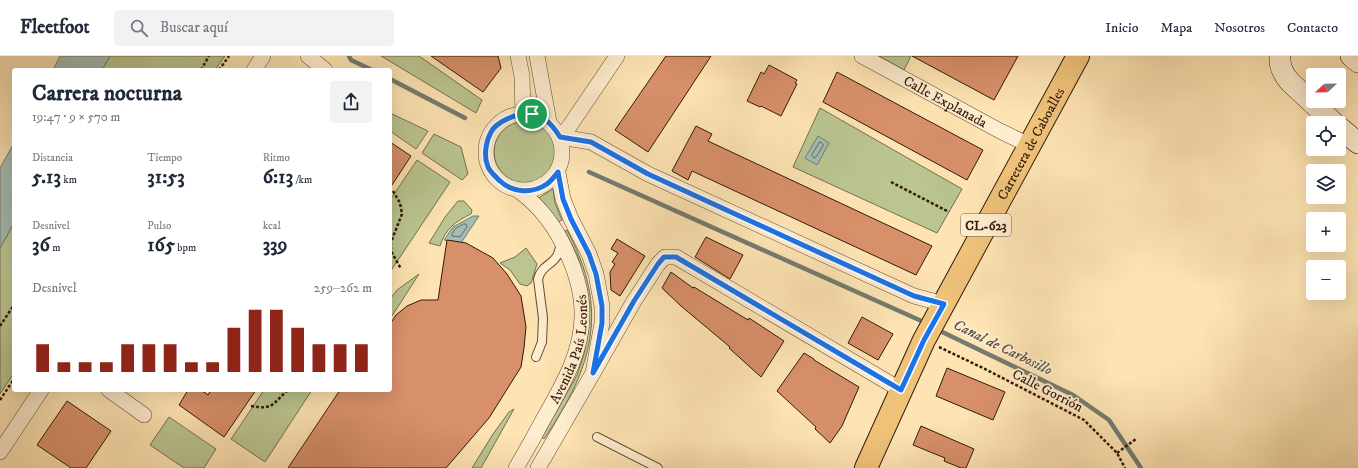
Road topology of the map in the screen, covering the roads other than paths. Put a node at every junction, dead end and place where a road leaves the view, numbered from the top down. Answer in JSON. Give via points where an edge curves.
{"nodes":[{"id":1,"x":263,"y":56,"type":"edge"},
{"id":2,"x":308,"y":56,"type":"edge"},
{"id":3,"x":518,"y":56,"type":"edge"},
{"id":4,"x":537,"y":56,"type":"edge"},
{"id":5,"x":617,"y":56,"type":"edge"},
{"id":6,"x":862,"y":56,"type":"edge"},
{"id":7,"x":1078,"y":56,"type":"edge"},
{"id":8,"x":1351,"y":56,"type":"edge"},
{"id":9,"x":1280,"y":57,"type":"edge"},
{"id":10,"x":1358,"y":62,"type":"edge"},
{"id":11,"x":255,"y":68,"type":"edge"},
{"id":12,"x":323,"y":68,"type":"edge"},
{"id":13,"x":523,"y":114,"type":"junction"},
{"id":14,"x":1326,"y":116,"type":"edge"},
{"id":15,"x":549,"y":122,"type":"junction"},
{"id":16,"x":1346,"y":133,"type":"edge"},
{"id":17,"x":560,"y":137,"type":"junction"},
{"id":18,"x":1358,"y":143,"type":"edge"},
{"id":19,"x":1029,"y":145,"type":"junction"},
{"id":20,"x":558,"y":172,"type":"junction"},
{"id":21,"x":519,"y":191,"type":"junction"},
{"id":22,"x":562,"y":241,"type":"junction"},
{"id":23,"x":634,"y":301,"type":"junction"},
{"id":24,"x":602,"y":306,"type":"junction"},
{"id":25,"x":941,"y":310,"type":"junction"},
{"id":26,"x":536,"y":357,"type":"dead end"},
{"id":27,"x":593,"y":373,"type":"junction"},
{"id":28,"x":901,"y":390,"type":"junction"},
{"id":29,"x":40,"y":392,"type":"edge"},
{"id":30,"x":111,"y":392,"type":"edge"},
{"id":31,"x":144,"y":415,"type":"dead end"},
{"id":32,"x":597,"y":437,"type":"dead end"},
{"id":33,"x":0,"y":452,"type":"edge"},
{"id":34,"x":516,"y":468,"type":"edge"},
{"id":35,"x":538,"y":468,"type":"edge"},
{"id":36,"x":658,"y":468,"type":"edge"},
{"id":37,"x":866,"y":468,"type":"edge"}],
"edges":[{"from":1,"to":11,"type":"street"},
{"from":2,"to":12,"type":"street"},
{"from":3,"to":13,"type":"street","via":[[522,76]]},
{"from":4,"to":15,"type":"street"},
{"from":5,"to":17,"type":"street"},
{"from":6,"to":19,"type":"street","name":"Calle Explanada"},
{"from":7,"to":19,"type":"main road","name":"Carretera de Caboalles","number":"CL-623"},
{"from":8,"to":10,"type":"main road"},
{"from":9,"to":14,"type":"main road","via":[[1283,72],[1290,82]]},
{"from":13,"to":15,"type":"street","via":[[532,114]]},
{"from":13,"to":21,"type":"street","via":[[506,119],[494,128],[488,140],[486,153],[488,167],[495,177],[506,187]]},
{"from":15,"to":17,"type":"street"},
{"from":16,"to":18,"type":"main road"},
{"from":17,"to":20,"type":"street","via":[[563,160]]},
{"from":17,"to":25,"type":"street","via":[[591,142],[648,174]]},
{"from":19,"to":25,"type":"main road","name":"Carretera de Caboalles","number":"CL-623"},
{"from":20,"to":21,"type":"street","via":[[548,183],[534,190]]},
{"from":20,"to":24,"type":"street","name":"Avenida País Leonés","via":[[566,206],[596,274]]},
{"from":21,"to":22,"type":"street","name":"Avenida País Leonés","via":[[532,201]]},
{"from":22,"to":26,"type":"lane","via":[[557,257],[545,266],[538,279],[543,318],[542,342]]},
{"from":22,"to":34,"type":"street","name":"Avenida País Leonés","via":[[575,272],[581,300],[581,329],[566,380]]},
{"from":23,"to":24,"type":"street","via":[[621,309],[609,310]]},
{"from":23,"to":27,"type":"street"},
{"from":23,"to":28,"type":"street","via":[[664,257],[676,257]]},
{"from":24,"to":27,"type":"street","name":"Avenida País Leonés","via":[[602,323]]},
{"from":25,"to":28,"type":"main road","name":"Carretera de Caboalles","number":"CL-623"},
{"from":27,"to":35,"type":"street","name":"Avenida País Leonés"},
{"from":28,"to":37,"type":"main road","name":"Carretera de Caboalles","number":"CL-623"},
{"from":29,"to":33,"type":"street"},
{"from":30,"to":31,"type":"street"},
{"from":32,"to":36,"type":"lane"}]}
